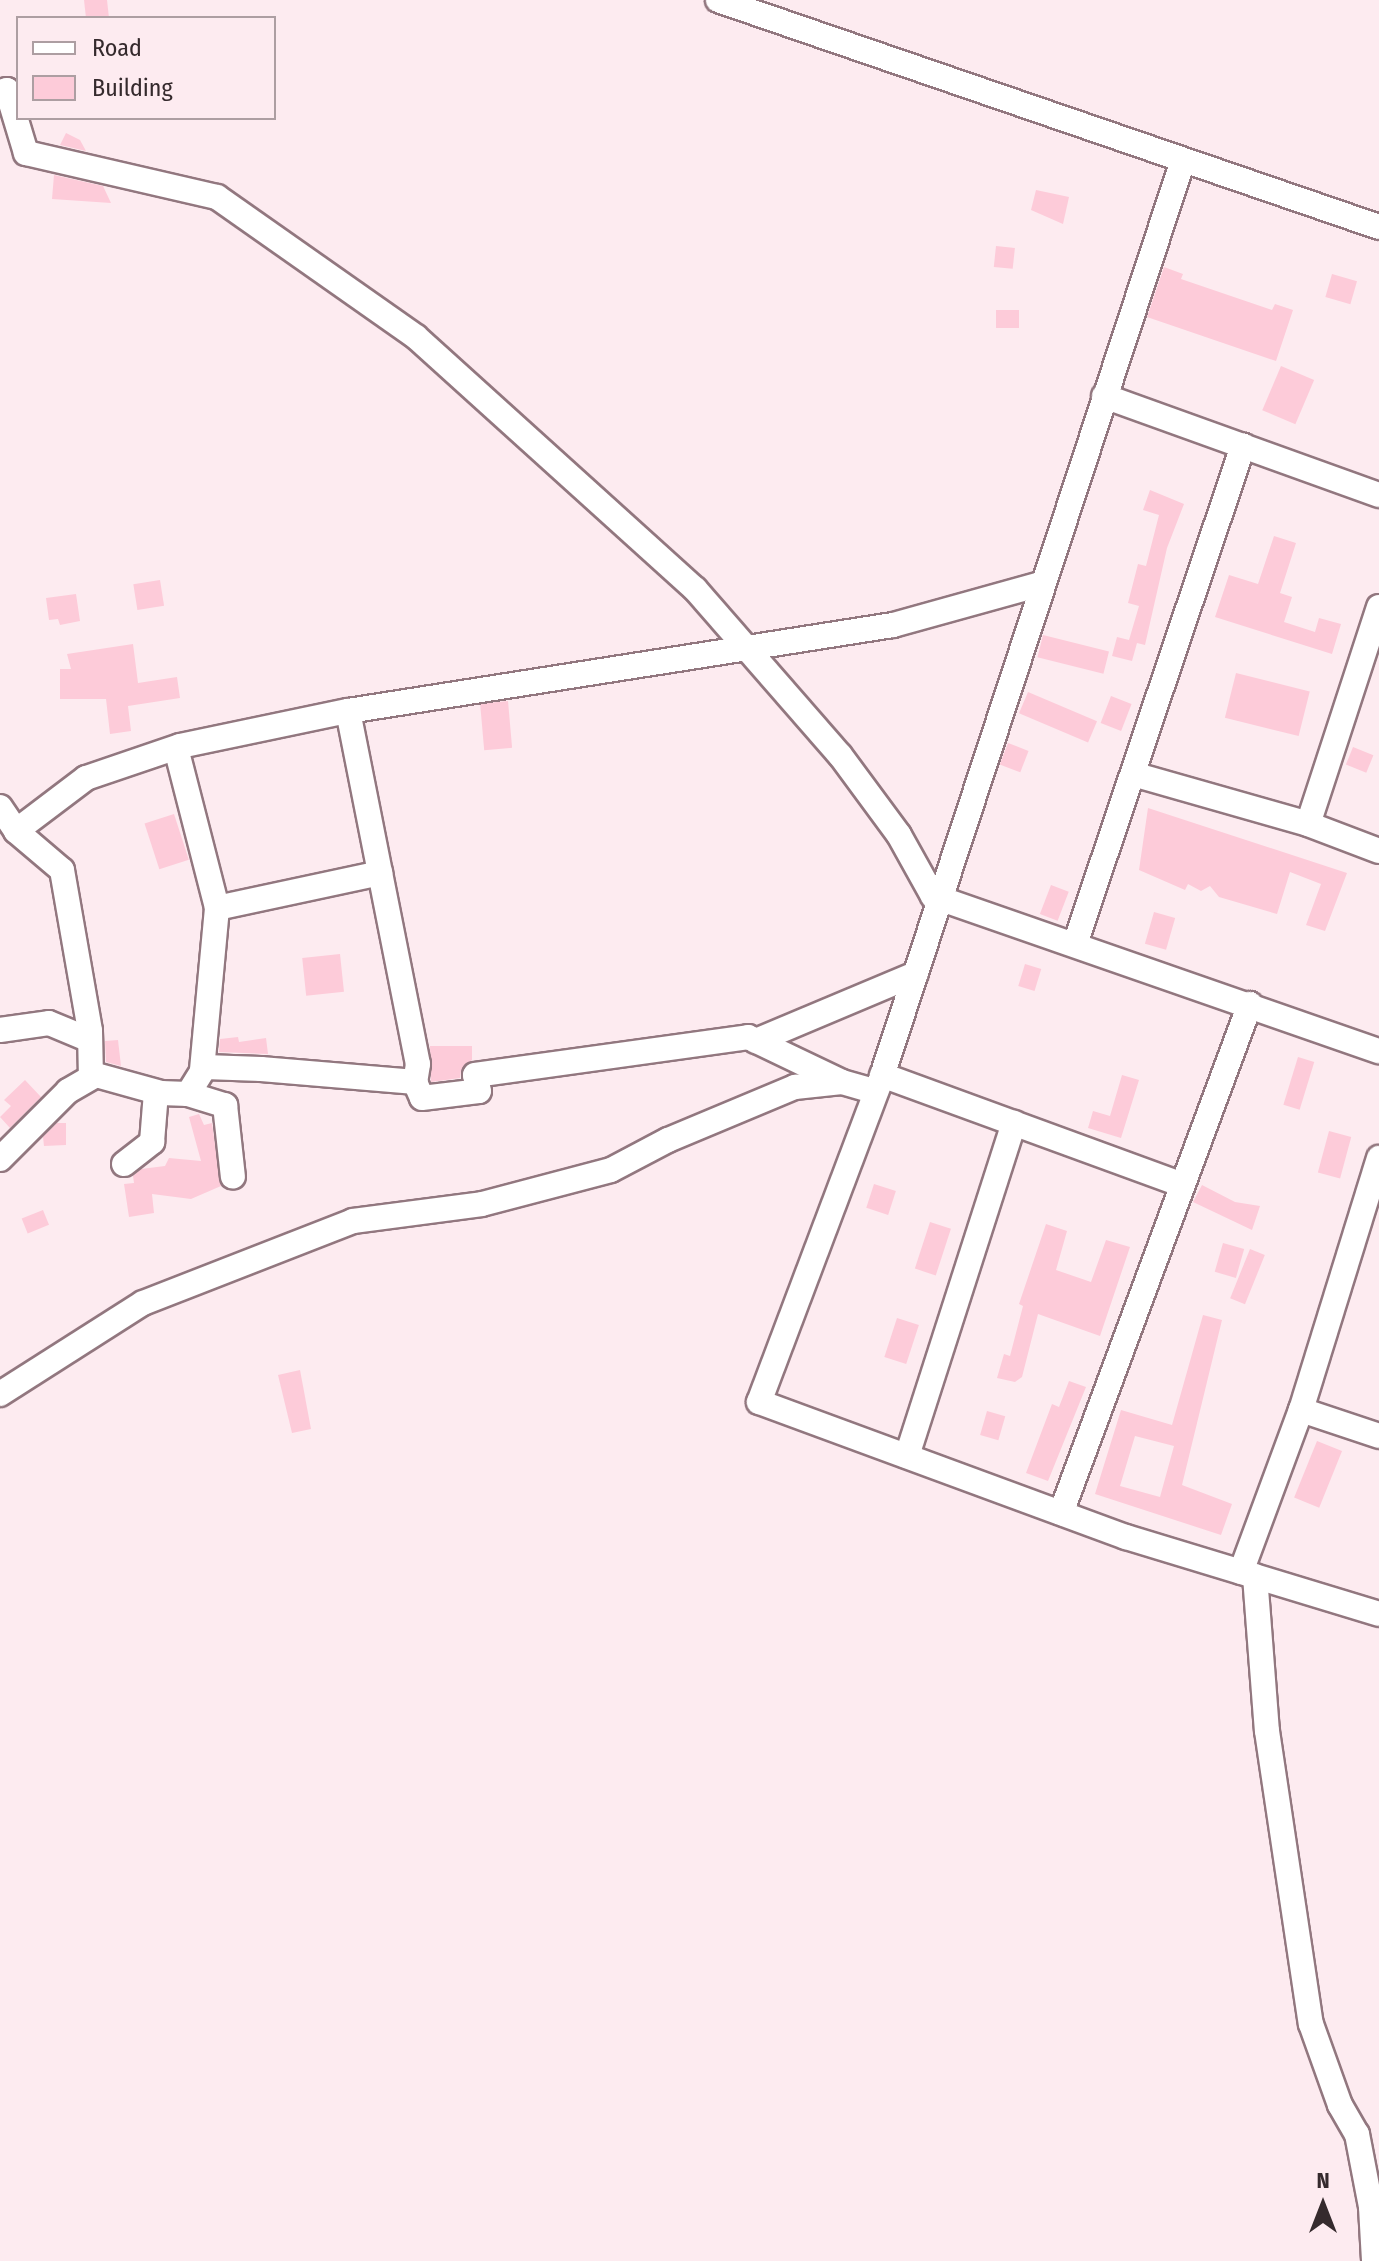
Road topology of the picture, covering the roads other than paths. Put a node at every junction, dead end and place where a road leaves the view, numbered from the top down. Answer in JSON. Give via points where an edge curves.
{"nodes":[{"id":1,"x":718,"y":0,"type":"edge"},
{"id":2,"x":0,"y":92,"type":"edge"},
{"id":3,"x":16,"y":120,"type":"edge"},
{"id":4,"x":16,"y":120,"type":"edge"},
{"id":5,"x":1183,"y":160,"type":"junction"},
{"id":6,"x":1379,"y":227,"type":"edge"},
{"id":7,"x":1104,"y":396,"type":"junction"},
{"id":8,"x":1243,"y":446,"type":"junction"},
{"id":9,"x":1379,"y":495,"type":"edge"},
{"id":10,"x":1041,"y":584,"type":"junction"},
{"id":11,"x":1379,"y":607,"type":"edge"},
{"id":12,"x":749,"y":650,"type":"junction"},
{"id":13,"x":348,"y":711,"type":"junction"},
{"id":14,"x":176,"y":748,"type":"junction"},
{"id":15,"x":1133,"y":774,"type":"junction"},
{"id":16,"x":0,"y":807,"type":"edge"},
{"id":17,"x":1308,"y":824,"type":"junction"},
{"id":18,"x":16,"y":831,"type":"junction"},
{"id":19,"x":1379,"y":851,"type":"edge"},
{"id":20,"x":380,"y":873,"type":"junction"},
{"id":21,"x":940,"y":898,"type":"junction"},
{"id":22,"x":217,"y":908,"type":"junction"},
{"id":23,"x":1075,"y":944,"type":"junction"},
{"id":24,"x":915,"y":974,"type":"junction"},
{"id":25,"x":1250,"y":1004,"type":"junction"},
{"id":26,"x":0,"y":1030,"type":"edge"},
{"id":27,"x":90,"y":1040,"type":"junction"},
{"id":28,"x":756,"y":1041,"type":"junction"},
{"id":29,"x":1379,"y":1051,"type":"edge"},
{"id":30,"x":202,"y":1071,"type":"junction"},
{"id":31,"x":91,"y":1077,"type":"junction"},
{"id":32,"x":415,"y":1082,"type":"junction"},
{"id":33,"x":842,"y":1082,"type":"junction"},
{"id":34,"x":879,"y":1084,"type":"junction"},
{"id":35,"x":156,"y":1092,"type":"junction"},
{"id":36,"x":188,"y":1094,"type":"junction"},
{"id":37,"x":1014,"y":1123,"type":"junction"},
{"id":38,"x":1379,"y":1158,"type":"edge"},
{"id":39,"x":0,"y":1159,"type":"edge"},
{"id":40,"x":124,"y":1164,"type":"dead end"},
{"id":41,"x":233,"y":1177,"type":"dead end"},
{"id":42,"x":1183,"y":1185,"type":"junction"},
{"id":43,"x":0,"y":1394,"type":"edge"},
{"id":44,"x":1301,"y":1410,"type":"junction"},
{"id":45,"x":1379,"y":1436,"type":"edge"},
{"id":46,"x":907,"y":1456,"type":"junction"},
{"id":47,"x":1061,"y":1513,"type":"junction"},
{"id":48,"x":1248,"y":1574,"type":"junction"},
{"id":49,"x":1379,"y":1614,"type":"edge"},
{"id":50,"x":1374,"y":2261,"type":"edge"}],
"edges":[{"from":1,"to":5,"type":"street"},
{"from":2,"to":3,"type":"street","via":[[7,90]]},
{"from":4,"to":12,"type":"street","via":[[26,153],[217,197],[416,337],[695,589]]},
{"from":5,"to":6,"type":"street"},
{"from":5,"to":7,"type":"street"},
{"from":7,"to":8,"type":"street"},
{"from":7,"to":10,"type":"street"},
{"from":8,"to":9,"type":"street"},
{"from":8,"to":15,"type":"street"},
{"from":10,"to":12,"type":"street","via":[[893,625]]},
{"from":10,"to":21,"type":"street"},
{"from":11,"to":17,"type":"street"},
{"from":12,"to":13,"type":"street"},
{"from":12,"to":21,"type":"street","via":[[840,755],[899,835],[933,896]]},
{"from":13,"to":14,"type":"street"},
{"from":13,"to":20,"type":"street"},
{"from":14,"to":18,"type":"street","via":[[86,778]]},
{"from":14,"to":22,"type":"street"},
{"from":15,"to":17,"type":"street"},
{"from":15,"to":23,"type":"street"},
{"from":16,"to":18,"type":"street"},
{"from":17,"to":19,"type":"street"},
{"from":18,"to":27,"type":"street","via":[[62,870]]},
{"from":20,"to":22,"type":"street"},
{"from":20,"to":32,"type":"street","via":[[418,1064]]},
{"from":21,"to":23,"type":"street"},
{"from":21,"to":24,"type":"street"},
{"from":22,"to":30,"type":"street"},
{"from":23,"to":25,"type":"street"},
{"from":24,"to":28,"type":"street"},
{"from":24,"to":34,"type":"street"},
{"from":25,"to":29,"type":"street"},
{"from":25,"to":42,"type":"street"},
{"from":26,"to":27,"type":"street","via":[[49,1023]]},
{"from":27,"to":31,"type":"street"},
{"from":28,"to":32,"type":"street","via":[[748,1037],[475,1075],[479,1091],[422,1098]]},
{"from":28,"to":33,"type":"street"},
{"from":30,"to":32,"type":"street","via":[[261,1069]]},
{"from":30,"to":36,"type":"street"},
{"from":31,"to":35,"type":"street","via":[[112,1075]]},
{"from":31,"to":39,"type":"street","via":[[32,1122]]},
{"from":33,"to":34,"type":"street"},
{"from":33,"to":43,"type":"street","via":[[795,1087],[611,1170],[482,1204],[353,1221],[143,1303]]},
{"from":34,"to":37,"type":"street"},
{"from":34,"to":46,"type":"street","via":[[759,1402]]},
{"from":35,"to":36,"type":"street"},
{"from":35,"to":40,"type":"street","via":[[152,1142]]},
{"from":36,"to":41,"type":"street","via":[[225,1105]]},
{"from":37,"to":42,"type":"street"},
{"from":37,"to":46,"type":"street"},
{"from":38,"to":44,"type":"street"},
{"from":42,"to":47,"type":"street"},
{"from":44,"to":45,"type":"street"},
{"from":44,"to":48,"type":"street"},
{"from":46,"to":47,"type":"street"},
{"from":47,"to":48,"type":"street"},
{"from":48,"to":49,"type":"street"},
{"from":48,"to":50,"type":"street","via":[[1311,2024],[1340,2105],[1357,2134]]}]}
